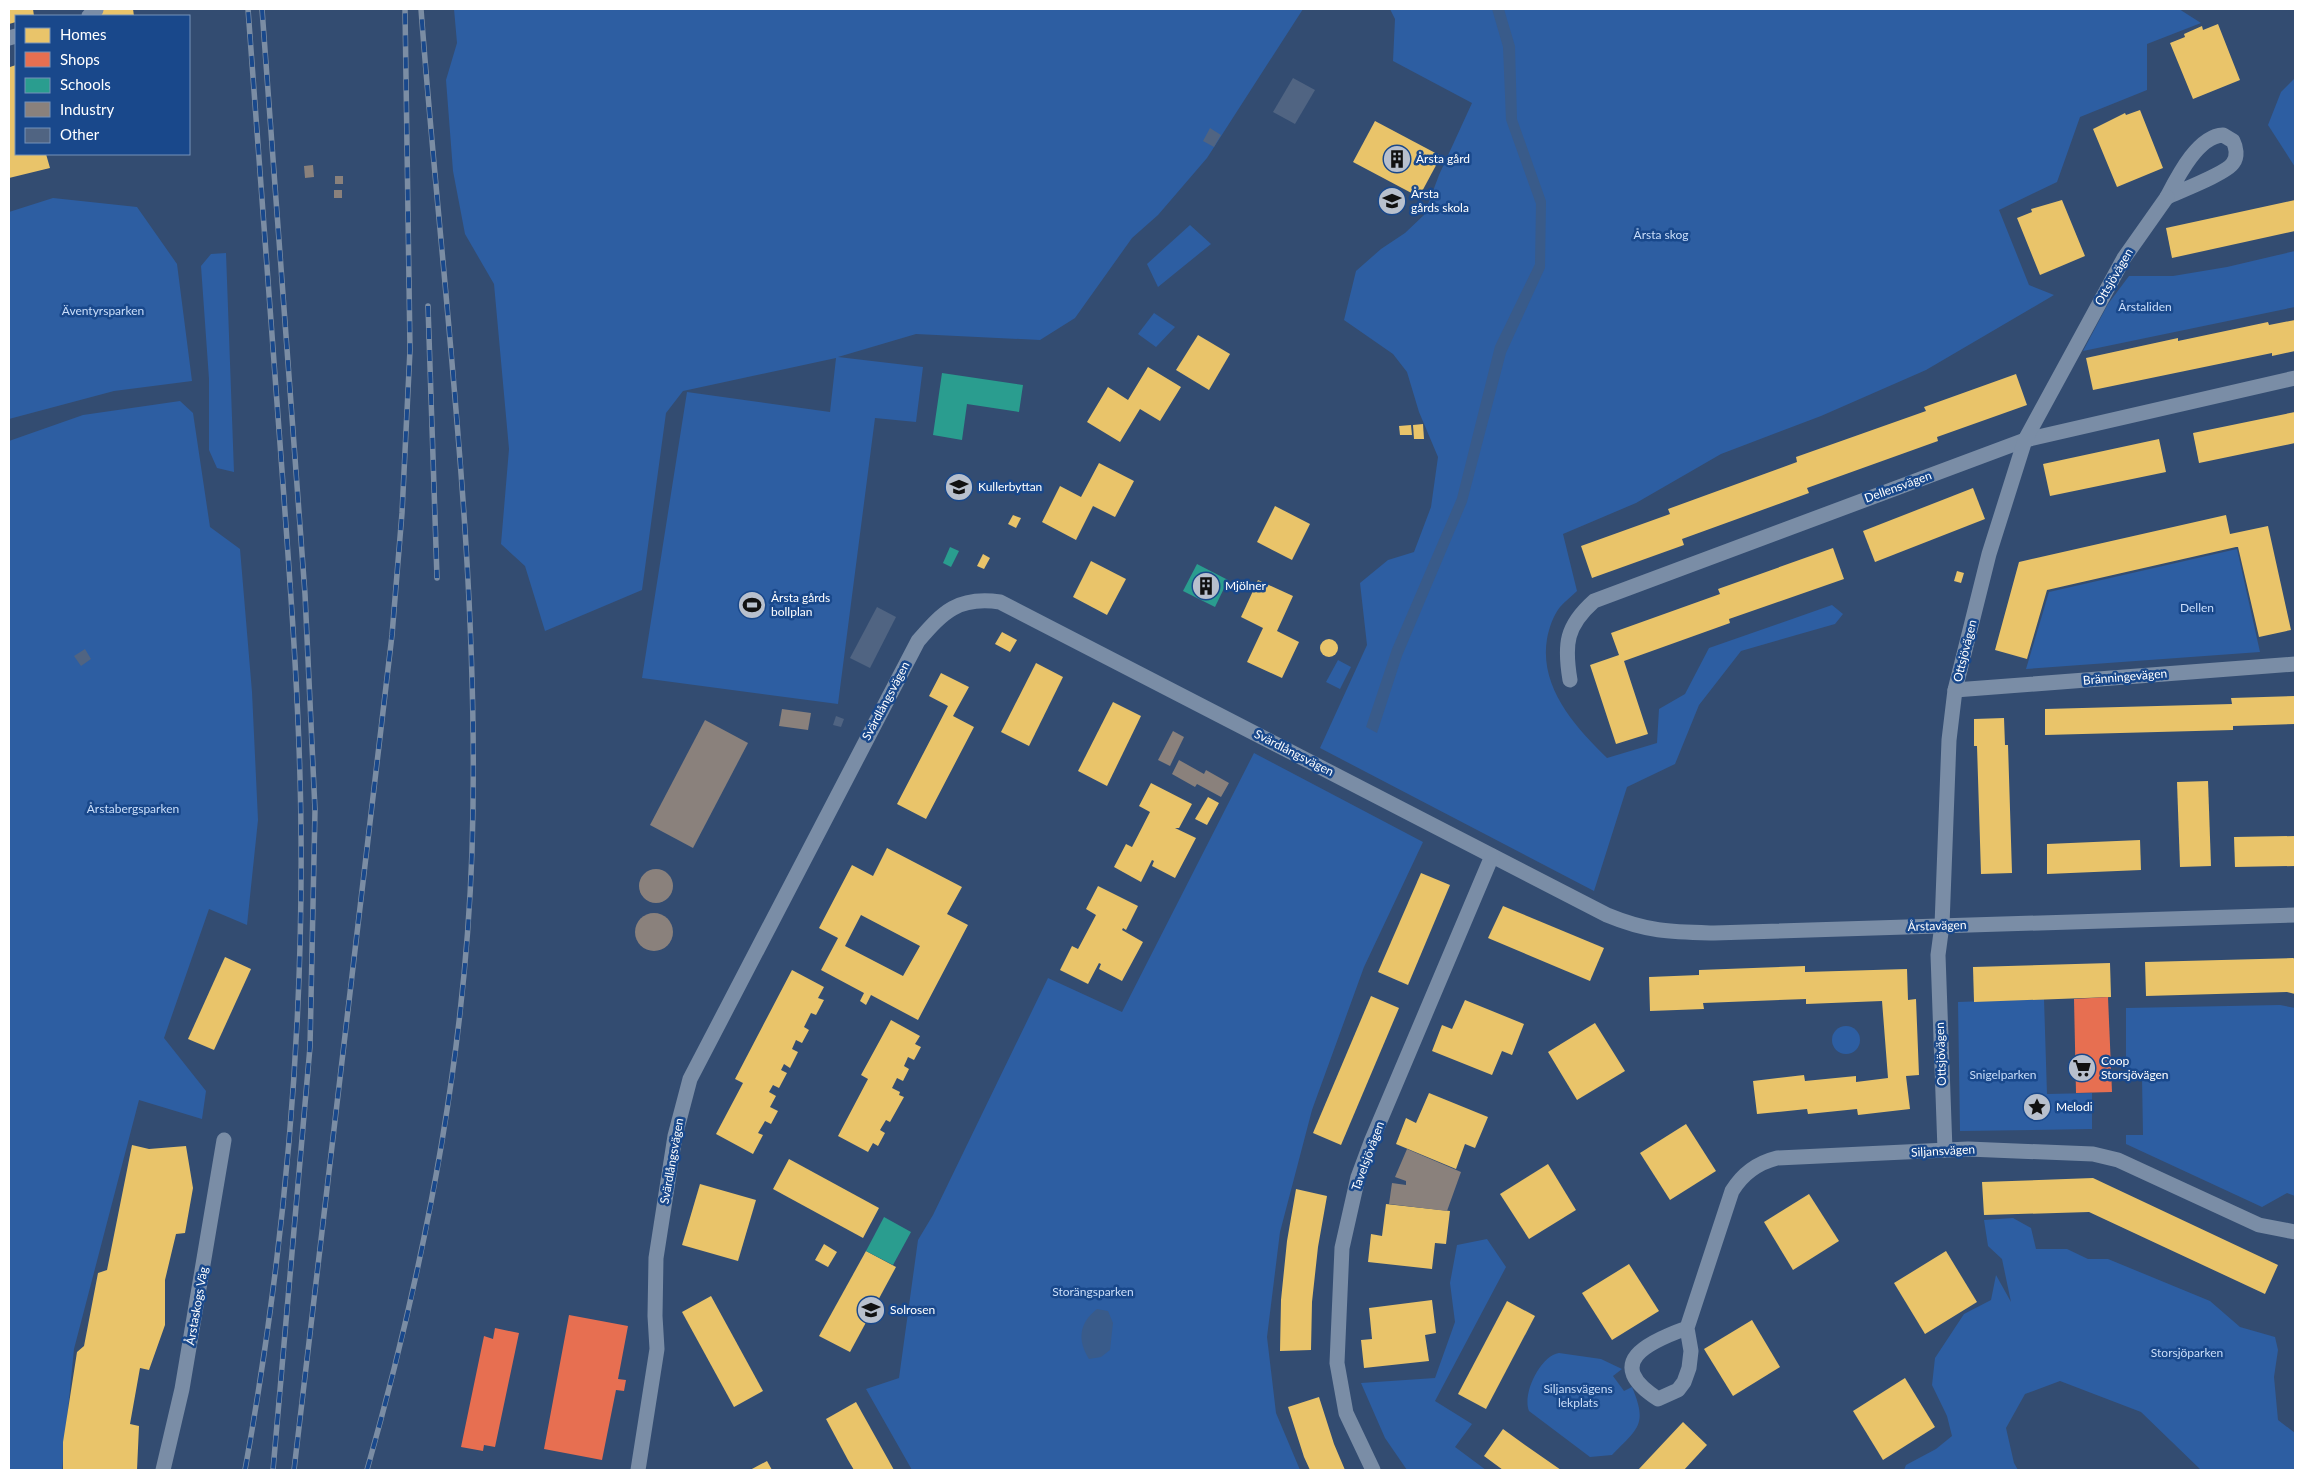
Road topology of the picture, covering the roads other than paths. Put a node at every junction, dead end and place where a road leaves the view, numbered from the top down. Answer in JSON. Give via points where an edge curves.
{"nodes":[{"id":1,"x":2167,"y":197,"type":"junction"},
{"id":2,"x":2295,"y":378,"type":"edge"},
{"id":3,"x":2025,"y":440,"type":"junction"},
{"id":4,"x":2295,"y":664,"type":"edge"},
{"id":5,"x":1570,"y":680,"type":"dead end"},
{"id":6,"x":1955,"y":690,"type":"junction"},
{"id":7,"x":1492,"y":856,"type":"junction"},
{"id":8,"x":1584,"y":904,"type":"joint"},
{"id":9,"x":2295,"y":915,"type":"edge"},
{"id":10,"x":1942,"y":925,"type":"junction"},
{"id":11,"x":224,"y":1140,"type":"dead end"},
{"id":12,"x":1945,"y":1150,"type":"junction"},
{"id":13,"x":2295,"y":1232,"type":"edge"},
{"id":14,"x":1687,"y":1328,"type":"junction"},
{"id":15,"x":163,"y":1470,"type":"edge"},
{"id":16,"x":638,"y":1470,"type":"edge"},
{"id":17,"x":1373,"y":1470,"type":"edge"}],
"edges":[{"from":1,"to":1,"type":"street","name":"Ottsjövägen","via":[[2223,171],[2233,163],[2236,149],[2233,140],[2214,136],[2203,143],[2178,174]]},
{"from":1,"to":3,"type":"street","name":"Ottsjövägen","via":[[2124,258]]},
{"from":2,"to":3,"type":"street","name":"Dellensvägen"},
{"from":3,"to":5,"type":"street","name":"Dellensvägen","via":[[1594,601],[1582,612],[1567,640]]},
{"from":3,"to":6,"type":"street","name":"Ottsjövägen","via":[[1989,554]]},
{"from":4,"to":6,"type":"street","name":"Bränningevägen"},
{"from":6,"to":10,"type":"street","name":"Ottsjövägen","via":[[1949,740]]},
{"from":7,"to":8,"type":"street","name":"Svärdlångsvägen"},
{"from":7,"to":16,"type":"street","name":"Svärdlångsvägen","via":[[1000,602],[980,599],[954,607],[934,622],[918,642],[690,1079],[674,1136],[656,1258],[657,1349]]},
{"from":7,"to":17,"type":"street","name":"Tavelsjövägen","via":[[1371,1142],[1358,1177],[1342,1248],[1337,1363],[1346,1413]]},
{"from":8,"to":10,"type":"street","name":"Årstavägen","via":[[1633,926],[1661,932]]},
{"from":9,"to":10,"type":"street","name":"Årstavägen"},
{"from":10,"to":12,"type":"street","name":"Ottsjövägen","via":[[1938,956]]},
{"from":11,"to":15,"type":"street","name":"Årstaskogs Väg","via":[[182,1389]]},
{"from":12,"to":13,"type":"street","name":"Siljansvägen","via":[[2093,1154],[2110,1158],[2259,1225]]},
{"from":12,"to":14,"type":"street","name":"Siljansvägen","via":[[1785,1157],[1756,1165],[1732,1191]]},
{"from":14,"to":14,"type":"street","name":"Siljansvägen","via":[[1651,1343],[1637,1353],[1632,1368],[1635,1379],[1642,1389],[1658,1399],[1678,1390],[1684,1382],[1691,1351]]}]}
